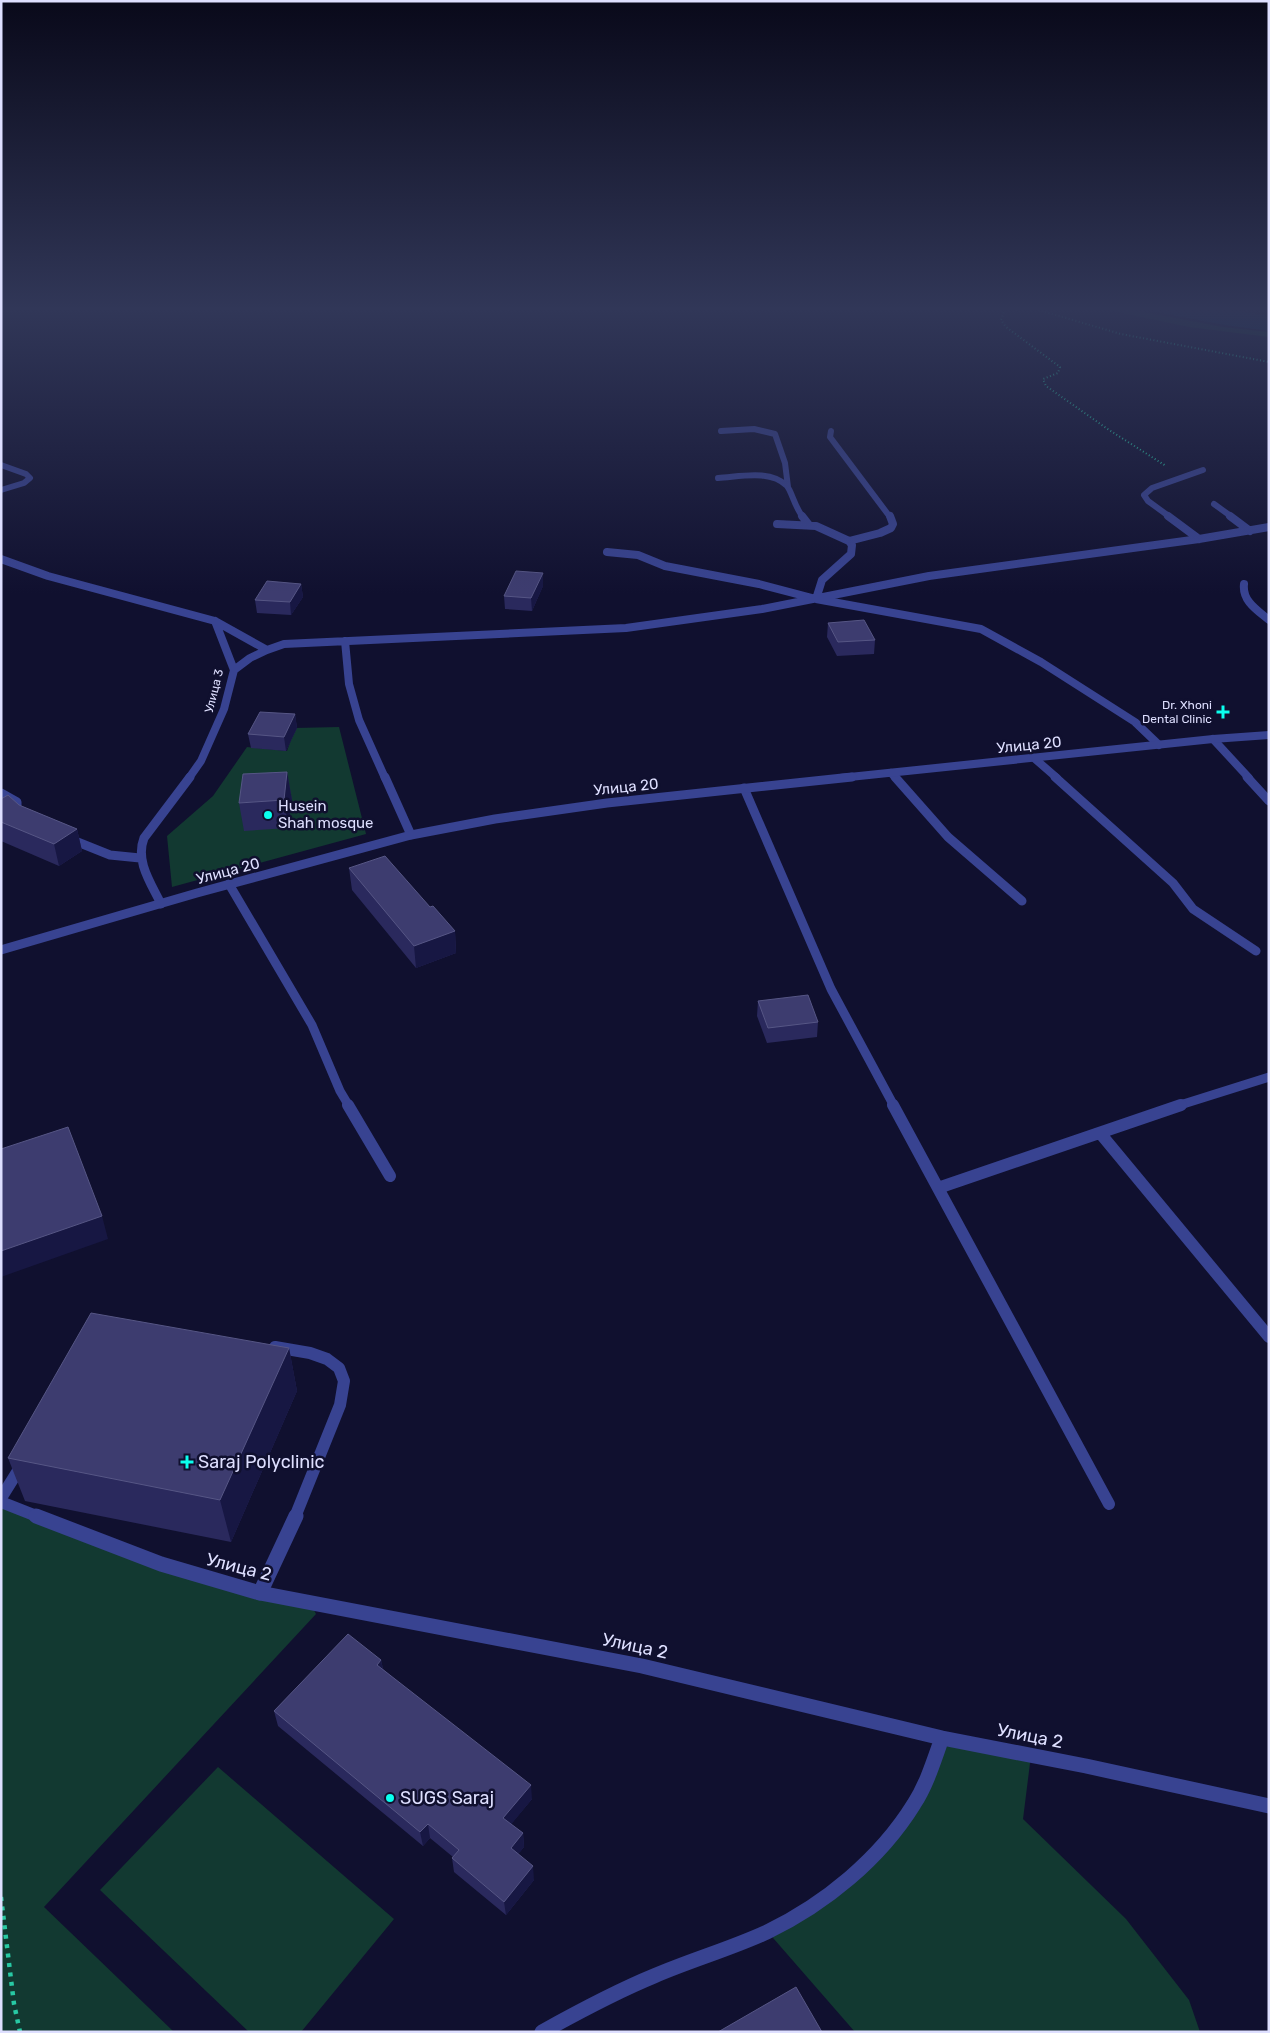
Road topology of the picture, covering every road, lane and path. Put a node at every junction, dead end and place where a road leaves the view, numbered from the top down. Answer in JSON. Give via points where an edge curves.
{"nodes":[{"id":1,"x":1072,"y":404,"type":"edge"},
{"id":2,"x":721,"y":431,"type":"dead end"},
{"id":3,"x":831,"y":431,"type":"dead end"},
{"id":4,"x":1,"y":464,"type":"edge"},
{"id":5,"x":1203,"y":470,"type":"dead end"},
{"id":6,"x":1183,"y":477,"type":"junction"},
{"id":7,"x":718,"y":478,"type":"dead end"},
{"id":8,"x":788,"y":487,"type":"junction"},
{"id":9,"x":1,"y":490,"type":"edge"},
{"id":10,"x":1214,"y":504,"type":"dead end"},
{"id":11,"x":777,"y":524,"type":"dead end"},
{"id":12,"x":809,"y":525,"type":"junction"},
{"id":13,"x":1269,"y":527,"type":"edge"},
{"id":14,"x":1250,"y":531,"type":"junction"},
{"id":15,"x":1199,"y":539,"type":"junction"},
{"id":16,"x":849,"y":541,"type":"junction"},
{"id":17,"x":607,"y":552,"type":"dead end"},
{"id":18,"x":1,"y":558,"type":"edge"},
{"id":19,"x":1244,"y":584,"type":"dead end"},
{"id":20,"x":816,"y":599,"type":"junction"},
{"id":21,"x":1269,"y":620,"type":"edge"},
{"id":22,"x":215,"y":621,"type":"junction"},
{"id":23,"x":345,"y":641,"type":"junction"},
{"id":24,"x":267,"y":650,"type":"junction"},
{"id":25,"x":234,"y":670,"type":"junction"},
{"id":26,"x":1269,"y":735,"type":"edge"},
{"id":27,"x":1213,"y":738,"type":"junction"},
{"id":28,"x":1159,"y":745,"type":"junction"},
{"id":29,"x":1034,"y":758,"type":"junction"},
{"id":30,"x":891,"y":773,"type":"junction"},
{"id":31,"x":744,"y":788,"type":"junction"},
{"id":32,"x":1,"y":794,"type":"edge"},
{"id":33,"x":1269,"y":801,"type":"edge"},
{"id":34,"x":27,"y":820,"type":"edge"},
{"id":35,"x":58,"y":834,"type":"edge"},
{"id":36,"x":411,"y":835,"type":"junction"},
{"id":37,"x":140,"y":858,"type":"junction"},
{"id":38,"x":229,"y":884,"type":"junction"},
{"id":39,"x":1022,"y":901,"type":"dead end"},
{"id":40,"x":161,"y":904,"type":"junction"},
{"id":41,"x":1,"y":950,"type":"edge"},
{"id":42,"x":1256,"y":951,"type":"dead end"},
{"id":43,"x":1269,"y":1077,"type":"edge"},
{"id":44,"x":1100,"y":1133,"type":"junction"},
{"id":45,"x":390,"y":1176,"type":"dead end"},
{"id":46,"x":938,"y":1188,"type":"junction"},
{"id":47,"x":1269,"y":1337,"type":"edge"},
{"id":48,"x":259,"y":1344,"type":"edge"},
{"id":49,"x":26,"y":1456,"type":"edge"},
{"id":50,"x":1,"y":1500,"type":"edge"},
{"id":51,"x":1109,"y":1504,"type":"dead end"},
{"id":52,"x":260,"y":1593,"type":"junction"},
{"id":53,"x":942,"y":1738,"type":"junction"},
{"id":54,"x":1269,"y":1806,"type":"edge"},
{"id":55,"x":1,"y":1897,"type":"edge"},
{"id":56,"x":20,"y":2032,"type":"edge"},
{"id":57,"x":542,"y":2032,"type":"edge"}],
"edges":[{"from":1,"to":6,"type":"path"},
{"from":2,"to":8,"type":"street","via":[[754,429],[775,434],[785,463]]},
{"from":3,"to":16,"type":"street","via":[[830,437],[873,492],[893,524],[885,531]]},
{"from":4,"to":9,"type":"street","via":[[30,478]]},
{"from":5,"to":6,"type":"street"},
{"from":6,"to":15,"type":"street","via":[[1152,488],[1144,495]]},
{"from":7,"to":8,"type":"street","via":[[769,476]]},
{"from":8,"to":12,"type":"street","via":[[796,509]]},
{"from":10,"to":14,"type":"street"},
{"from":11,"to":12,"type":"street"},
{"from":12,"to":16,"type":"street"},
{"from":13,"to":14,"type":"street"},
{"from":14,"to":15,"type":"street"},
{"from":15,"to":20,"type":"street","via":[[929,576]]},
{"from":16,"to":20,"type":"street","via":[[851,554],[822,580]]},
{"from":17,"to":20,"type":"street","via":[[638,555],[665,566]]},
{"from":18,"to":22,"type":"street","via":[[48,576]]},
{"from":19,"to":21,"type":"street","via":[[1244,598]]},
{"from":20,"to":23,"type":"street","via":[[626,628]]},
{"from":20,"to":28,"type":"street","via":[[988,631],[1135,722]]},
{"from":22,"to":24,"type":"street"},
{"from":22,"to":25,"type":"street","name":"Улица 3"},
{"from":23,"to":24,"type":"street","via":[[284,644]]},
{"from":23,"to":36,"type":"street","via":[[349,684],[359,720]]},
{"from":24,"to":25,"type":"street"},
{"from":25,"to":37,"type":"street","name":"Улица 3","via":[[224,709],[201,761],[180,794],[144,838]]},
{"from":26,"to":27,"type":"street","name":"Улица 20"},
{"from":27,"to":28,"type":"street","name":"Улица 20"},
{"from":27,"to":33,"type":"street"},
{"from":28,"to":29,"type":"street","name":"Улица 20"},
{"from":29,"to":30,"type":"street","name":"Улица 20"},
{"from":29,"to":42,"type":"street","via":[[1174,883],[1193,909]]},
{"from":30,"to":31,"type":"street","name":"Улица 20"},
{"from":30,"to":39,"type":"street","via":[[948,837]]},
{"from":31,"to":36,"type":"street","name":"Улица 20","via":[[607,802]]},
{"from":31,"to":46,"type":"street","via":[[830,989]]},
{"from":32,"to":34,"type":"street","via":[[17,802],[17,810]]},
{"from":35,"to":37,"type":"street","via":[[110,855]]},
{"from":36,"to":38,"type":"street","name":"Улица 20"},
{"from":37,"to":40,"type":"street"},
{"from":38,"to":40,"type":"street","name":"Улица 20"},
{"from":38,"to":45,"type":"street","via":[[312,1025],[340,1091]]},
{"from":40,"to":41,"type":"street","name":"Улица 20"},
{"from":43,"to":44,"type":"street"},
{"from":44,"to":46,"type":"street"},
{"from":44,"to":47,"type":"street"},
{"from":46,"to":51,"type":"street"},
{"from":48,"to":52,"type":"street","via":[[328,1358],[338,1366],[344,1386],[328,1436],[289,1533]]},
{"from":49,"to":50,"type":"street"},
{"from":50,"to":52,"type":"street","name":"Улица 2","via":[[109,1545],[202,1578]]},
{"from":52,"to":53,"type":"street","name":"Улица 2","via":[[642,1666]]},
{"from":53,"to":54,"type":"street","name":"Улица 2"},
{"from":53,"to":57,"type":"street","via":[[932,1768],[914,1804],[888,1840],[817,1902],[767,1931],[640,1981]]},
{"from":55,"to":56,"type":"path"}]}
